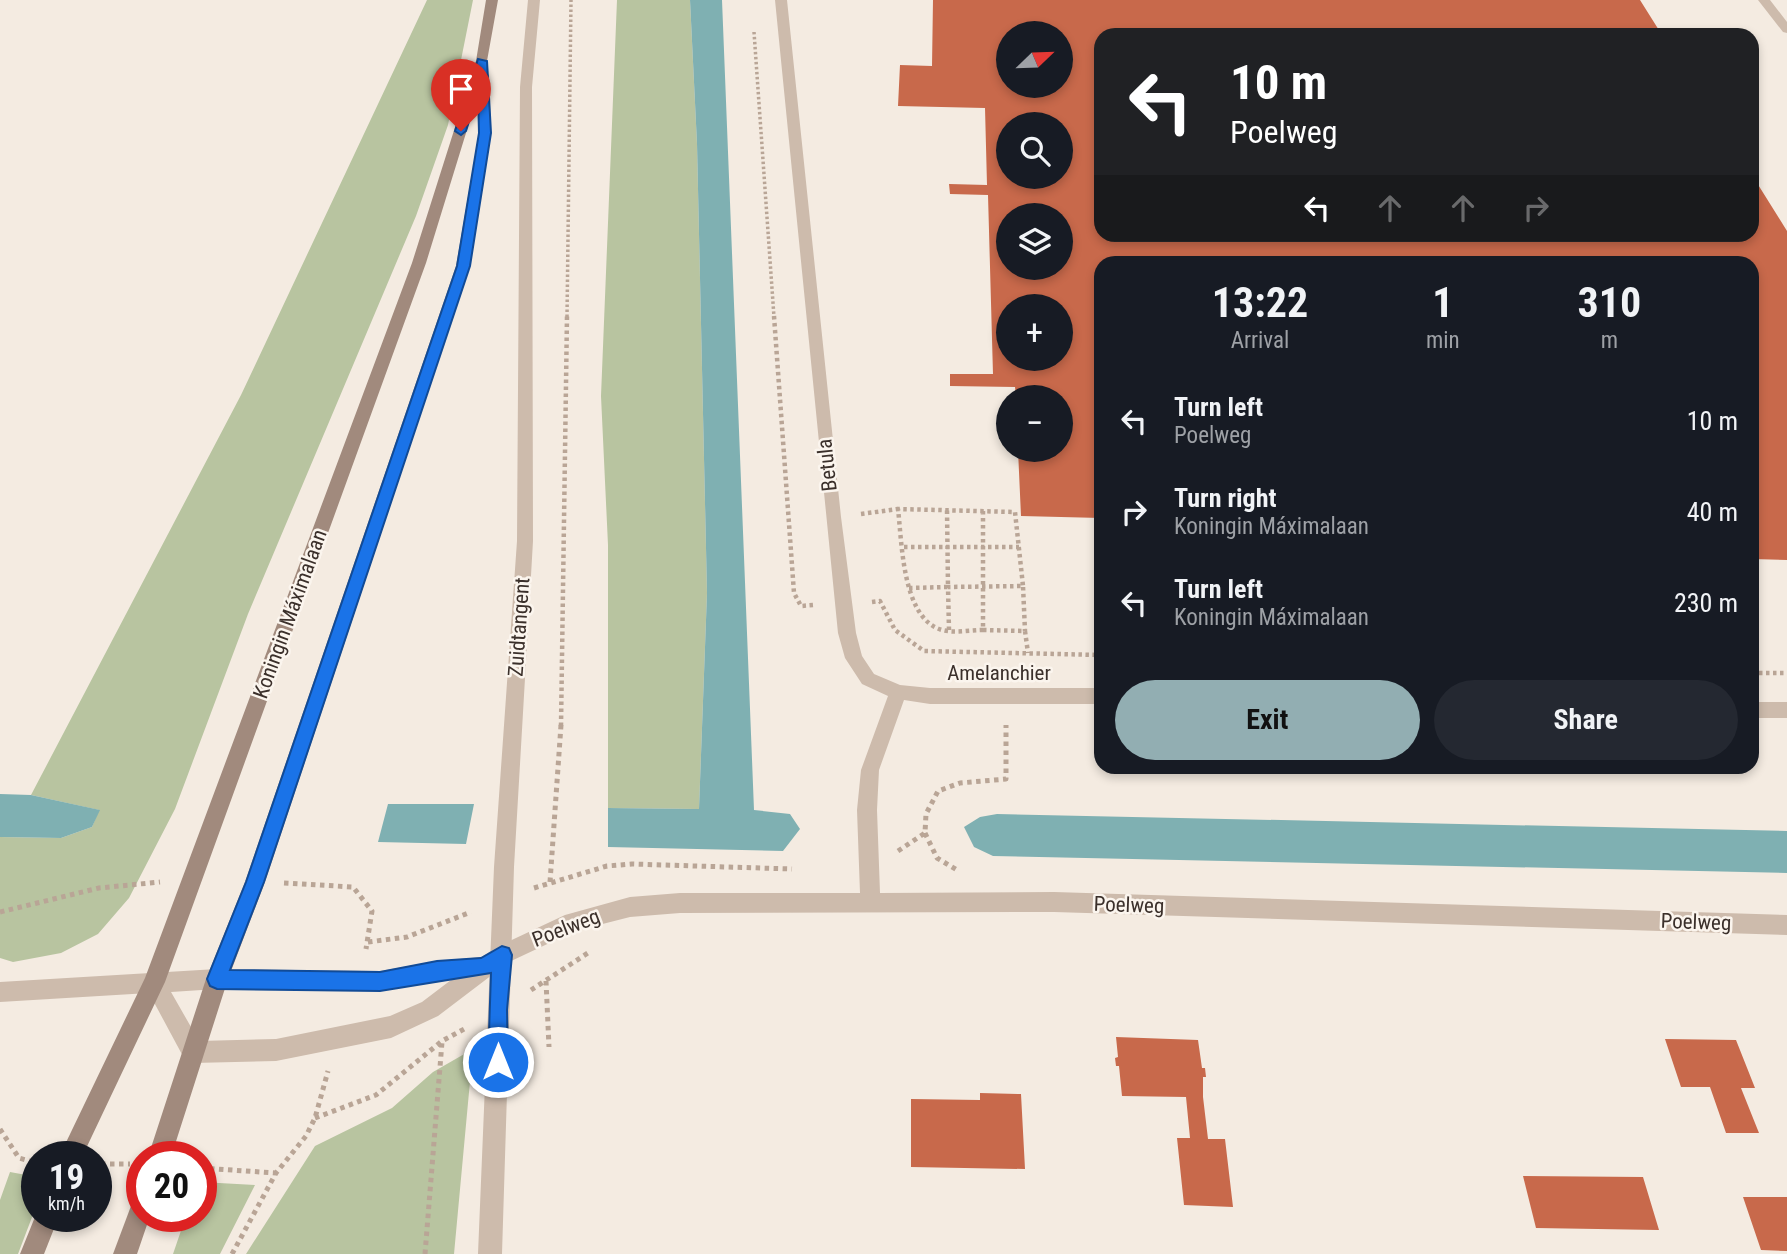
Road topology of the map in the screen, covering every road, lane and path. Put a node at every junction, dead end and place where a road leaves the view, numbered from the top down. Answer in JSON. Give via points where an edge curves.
{"nodes":[{"id":1,"x":492,"y":0,"type":"edge"},
{"id":2,"x":534,"y":0,"type":"edge"},
{"id":3,"x":571,"y":0,"type":"edge"},
{"id":4,"x":781,"y":0,"type":"edge"},
{"id":5,"x":1764,"y":0,"type":"edge"},
{"id":6,"x":1787,"y":30,"type":"edge"},
{"id":7,"x":482,"y":61,"type":"junction"},
{"id":8,"x":898,"y":509,"type":"junction"},
{"id":9,"x":947,"y":510,"type":"junction"},
{"id":10,"x":983,"y":511,"type":"junction"},
{"id":11,"x":832,"y":517,"type":"junction"},
{"id":12,"x":904,"y":547,"type":"junction"},
{"id":13,"x":948,"y":547,"type":"junction"},
{"id":14,"x":1019,"y":547,"type":"junction"},
{"id":15,"x":983,"y":549,"type":"junction"},
{"id":16,"x":1023,"y":586,"type":"junction"},
{"id":17,"x":948,"y":587,"type":"junction"},
{"id":18,"x":983,"y":587,"type":"junction"},
{"id":19,"x":909,"y":588,"type":"junction"},
{"id":20,"x":949,"y":630,"type":"junction"},
{"id":21,"x":983,"y":630,"type":"junction"},
{"id":22,"x":1025,"y":631,"type":"junction"},
{"id":23,"x":1028,"y":653,"type":"junction"},
{"id":24,"x":1094,"y":655,"type":"edge"},
{"id":25,"x":1759,"y":673,"type":"edge"},
{"id":26,"x":1787,"y":673,"type":"edge"},
{"id":27,"x":898,"y":692,"type":"junction"},
{"id":28,"x":1006,"y":694,"type":"junction"},
{"id":29,"x":1094,"y":696,"type":"edge"},
{"id":30,"x":1759,"y":710,"type":"edge"},
{"id":31,"x":1787,"y":710,"type":"edge"},
{"id":32,"x":925,"y":832,"type":"junction"},
{"id":33,"x":735,"y":866,"type":"dead end"},
{"id":34,"x":869,"y":871,"type":"junction"},
{"id":35,"x":964,"y":874,"type":"dead end"},
{"id":36,"x":550,"y":882,"type":"junction"},
{"id":37,"x":503,"y":899,"type":"junction"},
{"id":38,"x":870,"y":902,"type":"junction"},
{"id":39,"x":1787,"y":925,"type":"edge"},
{"id":40,"x":368,"y":942,"type":"dead end"},
{"id":41,"x":493,"y":961,"type":"junction"},
{"id":42,"x":217,"y":979,"type":"junction"},
{"id":43,"x":546,"y":981,"type":"dead end"},
{"id":44,"x":154,"y":982,"type":"junction"},
{"id":45,"x":0,"y":992,"type":"edge"},
{"id":46,"x":442,"y":1041,"type":"dead end"},
{"id":47,"x":549,"y":1047,"type":"dead end"},
{"id":48,"x":193,"y":1052,"type":"junction"},
{"id":49,"x":315,"y":1118,"type":"dead end"},
{"id":50,"x":0,"y":1129,"type":"edge"},
{"id":51,"x":78,"y":1141,"type":"edge"},
{"id":52,"x":164,"y":1141,"type":"edge"},
{"id":53,"x":21,"y":1159,"type":"edge"},
{"id":54,"x":217,"y":1169,"type":"edge"},
{"id":55,"x":276,"y":1173,"type":"junction"},
{"id":56,"x":41,"y":1232,"type":"edge"},
{"id":57,"x":133,"y":1232,"type":"edge"},
{"id":58,"x":32,"y":1254,"type":"edge"},
{"id":59,"x":125,"y":1254,"type":"edge"},
{"id":60,"x":232,"y":1254,"type":"edge"},
{"id":61,"x":425,"y":1254,"type":"edge"},
{"id":62,"x":490,"y":1254,"type":"edge"}],
"edges":[{"from":1,"to":7,"type":"main road","name":"Koningin Máximalaan"},
{"from":2,"to":37,"type":"street","name":"Zuidtangent","via":[[526,87],[525,541]]},
{"from":3,"to":36,"type":"path","via":[[562,705]]},
{"from":4,"to":11,"type":"street","name":"Betula"},
{"from":5,"to":6,"type":"street"},
{"from":7,"to":42,"type":"main road","name":"Koningin Máximalaan","via":[[485,133],[463,266],[255,882]]},
{"from":7,"to":44,"type":"main road","name":"Koningin Máximalaan","via":[[419,263]]},
{"from":8,"to":9,"type":"path"},
{"from":8,"to":11,"type":"path"},
{"from":8,"to":12,"type":"path"},
{"from":9,"to":10,"type":"path"},
{"from":9,"to":13,"type":"path"},
{"from":10,"to":14,"type":"path","via":[[1015,512]]},
{"from":10,"to":15,"type":"path"},
{"from":11,"to":27,"type":"street","name":"Betula","via":[[847,633],[855,658],[868,679]]},
{"from":12,"to":13,"type":"path"},
{"from":12,"to":19,"type":"path"},
{"from":13,"to":15,"type":"path"},
{"from":13,"to":17,"type":"path"},
{"from":14,"to":15,"type":"path"},
{"from":14,"to":16,"type":"path"},
{"from":15,"to":18,"type":"path"},
{"from":16,"to":18,"type":"path"},
{"from":16,"to":22,"type":"path"},
{"from":17,"to":18,"type":"path"},
{"from":17,"to":19,"type":"path"},
{"from":17,"to":20,"type":"path"},
{"from":18,"to":21,"type":"path"},
{"from":19,"to":20,"type":"path","via":[[913,604],[930,625]]},
{"from":20,"to":21,"type":"path"},
{"from":21,"to":22,"type":"path"},
{"from":22,"to":23,"type":"path"},
{"from":23,"to":24,"type":"path"},
{"from":23,"to":28,"type":"path","via":[[1004,653]]},
{"from":25,"to":26,"type":"path"},
{"from":27,"to":28,"type":"street","name":"Amelanchier"},
{"from":27,"to":34,"type":"street","via":[[870,770]]},
{"from":28,"to":29,"type":"street","name":"Amelanchier"},
{"from":28,"to":32,"type":"path","via":[[1006,779],[948,785],[932,796],[925,808]]},
{"from":30,"to":31,"type":"street"},
{"from":32,"to":34,"type":"path"},
{"from":32,"to":35,"type":"path","via":[[937,858]]},
{"from":33,"to":36,"type":"path","via":[[607,866]]},
{"from":34,"to":38,"type":"street"},
{"from":36,"to":37,"type":"path"},
{"from":37,"to":40,"type":"path","via":[[407,937]]},
{"from":37,"to":41,"type":"street","name":"Zuidtangent"},
{"from":38,"to":39,"type":"street","name":"Poelweg","via":[[1054,902]]},
{"from":38,"to":41,"type":"street","name":"Poelweg","via":[[630,907],[572,922]]},
{"from":41,"to":42,"type":"street","name":"Poelweg","via":[[380,981]]},
{"from":41,"to":48,"type":"street","name":"Poelweg","via":[[430,1009],[391,1027],[276,1050]]},
{"from":41,"to":62,"type":"street","name":"Zuidtangent","via":[[499,1044]]},
{"from":42,"to":44,"type":"street","name":"Poelweg"},
{"from":42,"to":48,"type":"main road","name":"Koningin Máximalaan"},
{"from":43,"to":47,"type":"path"},
{"from":44,"to":45,"type":"street","name":"Poelweg"},
{"from":44,"to":48,"type":"street"},
{"from":44,"to":51,"type":"main road","name":"Koningin Máximalaan"},
{"from":46,"to":61,"type":"path"},
{"from":48,"to":52,"type":"main road","name":"Koningin Máximalaan"},
{"from":49,"to":55,"type":"path"},
{"from":50,"to":53,"type":"path"},
{"from":54,"to":55,"type":"path"},
{"from":55,"to":60,"type":"path"},
{"from":56,"to":58,"type":"main road"},
{"from":57,"to":59,"type":"main road"}]}
